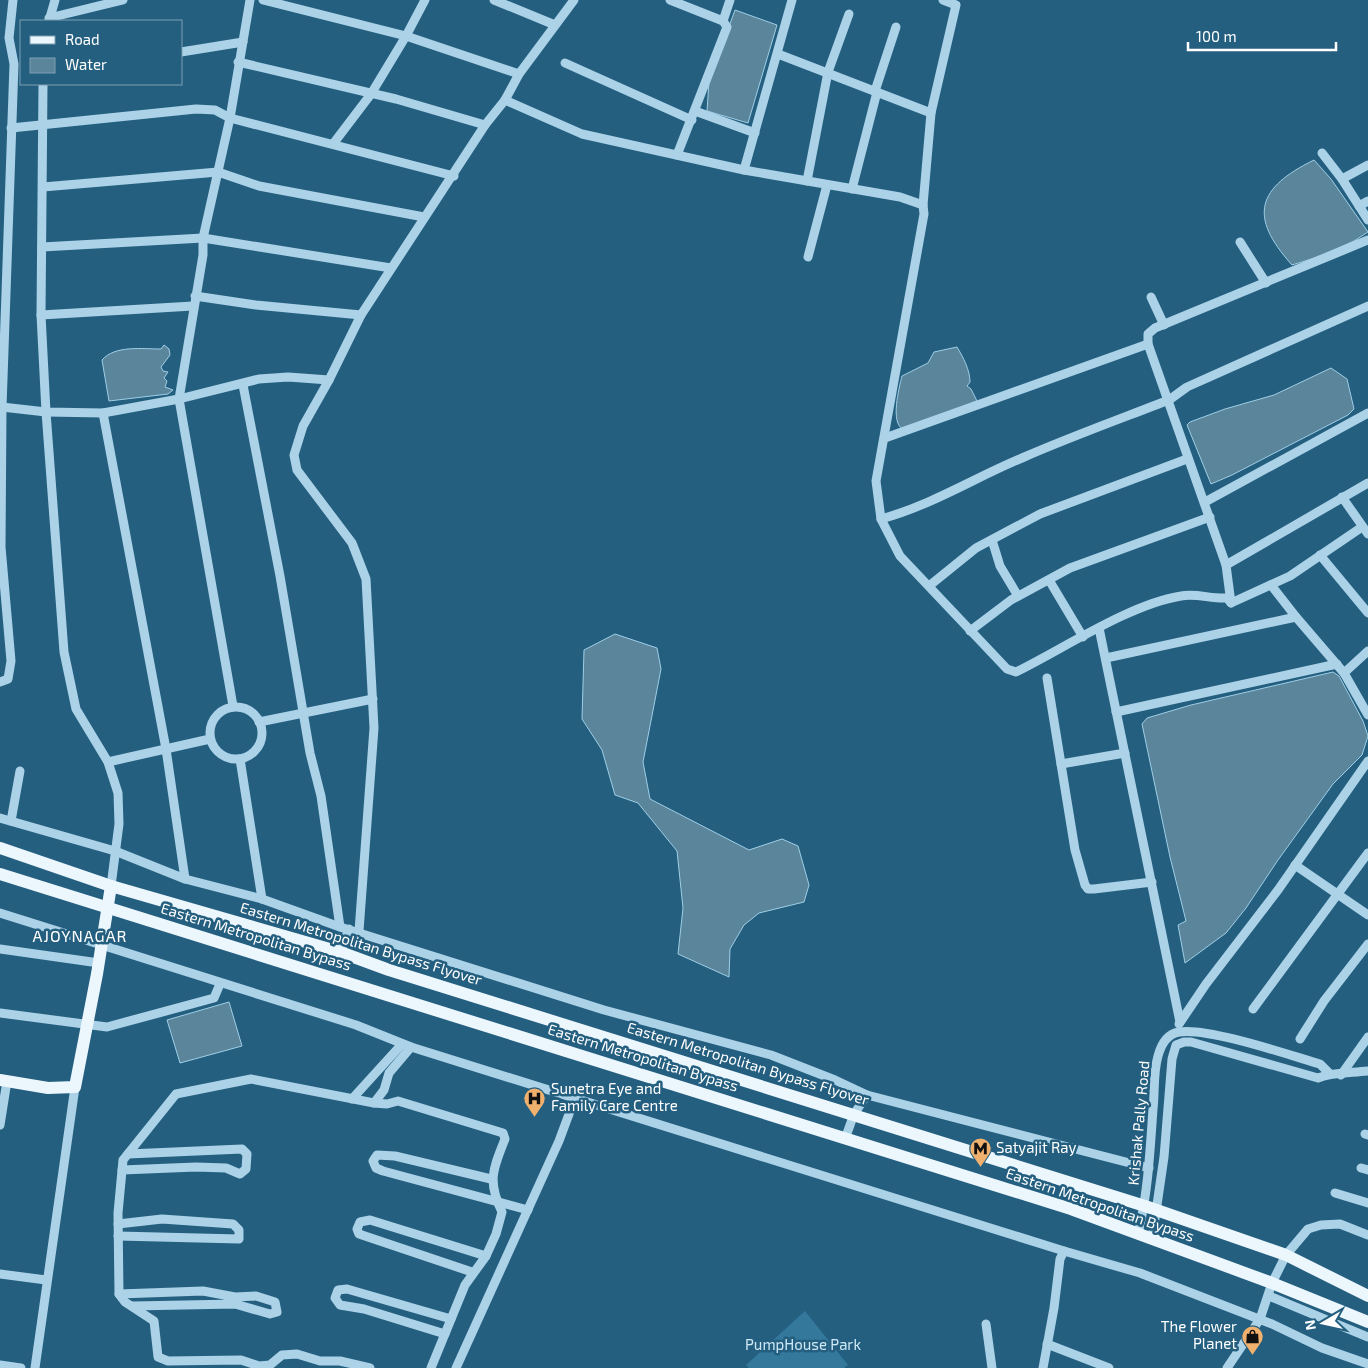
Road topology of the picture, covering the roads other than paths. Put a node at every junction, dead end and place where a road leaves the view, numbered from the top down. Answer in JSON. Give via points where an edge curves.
{"nodes":[{"id":1,"x":14,"y":0,"type":"edge"},
{"id":2,"x":55,"y":0,"type":"edge"},
{"id":3,"x":123,"y":0,"type":"edge"},
{"id":4,"x":250,"y":0,"type":"edge"},
{"id":5,"x":263,"y":0,"type":"edge"},
{"id":6,"x":425,"y":0,"type":"edge"},
{"id":7,"x":494,"y":0,"type":"edge"},
{"id":8,"x":574,"y":0,"type":"edge"},
{"id":9,"x":670,"y":0,"type":"edge"},
{"id":10,"x":730,"y":0,"type":"edge"},
{"id":11,"x":792,"y":0,"type":"edge"},
{"id":12,"x":943,"y":0,"type":"edge"},
{"id":13,"x":849,"y":14,"type":"dead end"},
{"id":14,"x":49,"y":19,"type":"edge"},
{"id":15,"x":723,"y":21,"type":"junction"},
{"id":16,"x":555,"y":25,"type":"junction"},
{"id":17,"x":896,"y":27,"type":"dead end"},
{"id":18,"x":406,"y":36,"type":"junction"},
{"id":19,"x":243,"y":42,"type":"junction"},
{"id":20,"x":182,"y":52,"type":"edge"},
{"id":21,"x":778,"y":54,"type":"junction"},
{"id":22,"x":238,"y":62,"type":"junction"},
{"id":23,"x":565,"y":63,"type":"dead end"},
{"id":24,"x":828,"y":72,"type":"junction"},
{"id":25,"x":519,"y":74,"type":"junction"},
{"id":26,"x":43,"y":85,"type":"edge"},
{"id":27,"x":876,"y":92,"type":"junction"},
{"id":28,"x":371,"y":94,"type":"junction"},
{"id":29,"x":505,"y":100,"type":"junction"},
{"id":30,"x":932,"y":113,"type":"junction"},
{"id":31,"x":694,"y":115,"type":"junction"},
{"id":32,"x":230,"y":118,"type":"junction"},
{"id":33,"x":43,"y":125,"type":"junction"},
{"id":34,"x":485,"y":125,"type":"junction"},
{"id":35,"x":11,"y":128,"type":"junction"},
{"id":36,"x":755,"y":132,"type":"junction"},
{"id":37,"x":333,"y":144,"type":"junction"},
{"id":38,"x":1322,"y":153,"type":"dead end"},
{"id":39,"x":677,"y":156,"type":"junction"},
{"id":40,"x":1368,"y":165,"type":"edge"},
{"id":41,"x":744,"y":170,"type":"junction"},
{"id":42,"x":218,"y":172,"type":"junction"},
{"id":43,"x":454,"y":176,"type":"junction"},
{"id":44,"x":1342,"y":179,"type":"junction"},
{"id":45,"x":806,"y":181,"type":"junction"},
{"id":46,"x":827,"y":185,"type":"junction"},
{"id":47,"x":43,"y":186,"type":"junction"},
{"id":48,"x":852,"y":189,"type":"junction"},
{"id":49,"x":1368,"y":201,"type":"edge"},
{"id":50,"x":923,"y":205,"type":"junction"},
{"id":51,"x":1359,"y":206,"type":"junction"},
{"id":52,"x":424,"y":217,"type":"junction"},
{"id":53,"x":1368,"y":220,"type":"edge"},
{"id":54,"x":203,"y":238,"type":"junction"},
{"id":55,"x":1368,"y":240,"type":"edge"},
{"id":56,"x":1240,"y":242,"type":"dead end"},
{"id":57,"x":42,"y":247,"type":"junction"},
{"id":58,"x":3,"y":249,"type":"edge"},
{"id":59,"x":808,"y":257,"type":"dead end"},
{"id":60,"x":391,"y":268,"type":"junction"},
{"id":61,"x":1266,"y":282,"type":"junction"},
{"id":62,"x":195,"y":296,"type":"junction"},
{"id":63,"x":1151,"y":297,"type":"dead end"},
{"id":64,"x":193,"y":306,"type":"junction"},
{"id":65,"x":1368,"y":306,"type":"edge"},
{"id":66,"x":361,"y":315,"type":"junction"},
{"id":67,"x":41,"y":316,"type":"junction"},
{"id":68,"x":1164,"y":325,"type":"junction"},
{"id":69,"x":1148,"y":344,"type":"junction"},
{"id":70,"x":329,"y":380,"type":"junction"},
{"id":71,"x":243,"y":384,"type":"junction"},
{"id":72,"x":179,"y":399,"type":"junction"},
{"id":73,"x":1168,"y":400,"type":"junction"},
{"id":74,"x":6,"y":408,"type":"junction"},
{"id":75,"x":46,"y":412,"type":"junction"},
{"id":76,"x":103,"y":413,"type":"junction"},
{"id":77,"x":1368,"y":413,"type":"edge"},
{"id":78,"x":885,"y":438,"type":"junction"},
{"id":79,"x":0,"y":457,"type":"edge"},
{"id":80,"x":1187,"y":459,"type":"junction"},
{"id":81,"x":1368,"y":483,"type":"edge"},
{"id":82,"x":1342,"y":497,"type":"junction"},
{"id":83,"x":1205,"y":502,"type":"junction"},
{"id":84,"x":1210,"y":518,"type":"junction"},
{"id":85,"x":882,"y":519,"type":"junction"},
{"id":86,"x":1366,"y":530,"type":"edge"},
{"id":87,"x":992,"y":540,"type":"junction"},
{"id":88,"x":1320,"y":555,"type":"junction"},
{"id":89,"x":1226,"y":564,"type":"junction"},
{"id":90,"x":1050,"y":580,"type":"junction"},
{"id":91,"x":1271,"y":585,"type":"junction"},
{"id":92,"x":929,"y":586,"type":"junction"},
{"id":93,"x":1018,"y":596,"type":"junction"},
{"id":94,"x":1231,"y":603,"type":"junction"},
{"id":95,"x":1368,"y":613,"type":"edge"},
{"id":96,"x":1296,"y":618,"type":"junction"},
{"id":97,"x":1099,"y":628,"type":"junction"},
{"id":98,"x":970,"y":631,"type":"junction"},
{"id":99,"x":1083,"y":637,"type":"junction"},
{"id":100,"x":1368,"y":651,"type":"edge"},
{"id":101,"x":1106,"y":658,"type":"junction"},
{"id":102,"x":1337,"y":664,"type":"junction"},
{"id":103,"x":1344,"y":674,"type":"junction"},
{"id":104,"x":1047,"y":678,"type":"dead end"},
{"id":105,"x":0,"y":682,"type":"edge"},
{"id":106,"x":373,"y":699,"type":"junction"},
{"id":107,"x":233,"y":706,"type":"junction"},
{"id":108,"x":304,"y":712,"type":"junction"},
{"id":109,"x":1116,"y":712,"type":"junction"},
{"id":110,"x":1368,"y":715,"type":"edge"},
{"id":111,"x":260,"y":722,"type":"junction"},
{"id":112,"x":210,"y":739,"type":"junction"},
{"id":113,"x":166,"y":749,"type":"junction"},
{"id":114,"x":1124,"y":753,"type":"junction"},
{"id":115,"x":240,"y":759,"type":"junction"},
{"id":116,"x":1368,"y":760,"type":"edge"},
{"id":117,"x":108,"y":762,"type":"junction"},
{"id":118,"x":1061,"y":764,"type":"junction"},
{"id":119,"x":20,"y":771,"type":"dead end"},
{"id":120,"x":0,"y":818,"type":"edge"},
{"id":121,"x":11,"y":821,"type":"junction"},
{"id":122,"x":0,"y":848,"type":"edge"},
{"id":123,"x":115,"y":851,"type":"junction"},
{"id":124,"x":1368,"y":853,"type":"edge"},
{"id":125,"x":1295,"y":865,"type":"junction"},
{"id":126,"x":0,"y":874,"type":"edge"},
{"id":127,"x":185,"y":879,"type":"junction"},
{"id":128,"x":1152,"y":882,"type":"junction"},
{"id":129,"x":111,"y":886,"type":"junction"},
{"id":130,"x":1338,"y":894,"type":"junction"},
{"id":131,"x":262,"y":899,"type":"junction"},
{"id":132,"x":108,"y":908,"type":"junction"},
{"id":133,"x":0,"y":914,"type":"edge"},
{"id":134,"x":1368,"y":916,"type":"edge"},
{"id":135,"x":340,"y":927,"type":"junction"},
{"id":136,"x":349,"y":929,"type":"junction"},
{"id":137,"x":359,"y":932,"type":"junction"},
{"id":138,"x":1368,"y":944,"type":"edge"},
{"id":139,"x":102,"y":946,"type":"junction"},
{"id":140,"x":0,"y":949,"type":"edge"},
{"id":141,"x":340,"y":952,"type":"junction"},
{"id":142,"x":99,"y":963,"type":"junction"},
{"id":143,"x":220,"y":984,"type":"junction"},
{"id":144,"x":1253,"y":1009,"type":"dead end"},
{"id":145,"x":0,"y":1013,"type":"edge"},
{"id":146,"x":1180,"y":1022,"type":"junction"},
{"id":147,"x":87,"y":1024,"type":"junction"},
{"id":148,"x":1173,"y":1033,"type":"junction"},
{"id":149,"x":1368,"y":1037,"type":"edge"},
{"id":150,"x":1300,"y":1039,"type":"dead end"},
{"id":151,"x":402,"y":1044,"type":"junction"},
{"id":152,"x":1176,"y":1045,"type":"junction"},
{"id":153,"x":411,"y":1047,"type":"junction"},
{"id":154,"x":1368,"y":1071,"type":"edge"},
{"id":155,"x":1329,"y":1073,"type":"junction"},
{"id":156,"x":1341,"y":1075,"type":"junction"},
{"id":157,"x":3,"y":1080,"type":"edge"},
{"id":158,"x":74,"y":1087,"type":"junction"},
{"id":159,"x":867,"y":1095,"type":"junction"},
{"id":160,"x":575,"y":1098,"type":"junction"},
{"id":161,"x":352,"y":1099,"type":"junction"},
{"id":162,"x":374,"y":1103,"type":"junction"},
{"id":163,"x":854,"y":1114,"type":"junction"},
{"id":164,"x":0,"y":1126,"type":"edge"},
{"id":165,"x":846,"y":1138,"type":"junction"},
{"id":166,"x":128,"y":1154,"type":"junction"},
{"id":167,"x":1149,"y":1168,"type":"junction"},
{"id":168,"x":122,"y":1170,"type":"junction"},
{"id":169,"x":491,"y":1179,"type":"junction"},
{"id":170,"x":1336,"y":1193,"type":"dead end"},
{"id":171,"x":498,"y":1203,"type":"junction"},
{"id":172,"x":1368,"y":1203,"type":"edge"},
{"id":173,"x":1151,"y":1208,"type":"junction"},
{"id":174,"x":528,"y":1210,"type":"junction"},
{"id":175,"x":118,"y":1224,"type":"junction"},
{"id":176,"x":1138,"y":1234,"type":"junction"},
{"id":177,"x":118,"y":1236,"type":"junction"},
{"id":178,"x":1368,"y":1236,"type":"edge"},
{"id":179,"x":1152,"y":1239,"type":"junction"},
{"id":180,"x":1064,"y":1251,"type":"junction"},
{"id":181,"x":1286,"y":1255,"type":"junction"},
{"id":182,"x":486,"y":1256,"type":"junction"},
{"id":183,"x":472,"y":1272,"type":"junction"},
{"id":184,"x":0,"y":1274,"type":"edge"},
{"id":185,"x":46,"y":1280,"type":"junction"},
{"id":186,"x":1272,"y":1283,"type":"junction"},
{"id":187,"x":119,"y":1294,"type":"junction"},
{"id":188,"x":1268,"y":1296,"type":"junction"},
{"id":189,"x":1368,"y":1296,"type":"edge"},
{"id":190,"x":133,"y":1306,"type":"junction"},
{"id":191,"x":451,"y":1319,"type":"junction"},
{"id":192,"x":1260,"y":1319,"type":"junction"},
{"id":193,"x":1364,"y":1321,"type":"edge"},
{"id":194,"x":986,"y":1324,"type":"dead end"},
{"id":195,"x":445,"y":1334,"type":"junction"},
{"id":196,"x":1368,"y":1337,"type":"edge"},
{"id":197,"x":1047,"y":1344,"type":"junction"},
{"id":198,"x":1368,"y":1364,"type":"edge"},
{"id":199,"x":0,"y":1365,"type":"edge"},
{"id":200,"x":21,"y":1368,"type":"edge"},
{"id":201,"x":35,"y":1368,"type":"edge"},
{"id":202,"x":370,"y":1368,"type":"edge"},
{"id":203,"x":431,"y":1368,"type":"edge"},
{"id":204,"x":456,"y":1368,"type":"edge"},
{"id":205,"x":992,"y":1368,"type":"edge"},
{"id":206,"x":1043,"y":1368,"type":"edge"},
{"id":207,"x":1109,"y":1368,"type":"edge"},
{"id":208,"x":1227,"y":1368,"type":"edge"}],
"edges":[{"from":1,"to":35,"type":"street","via":[[10,38],[14,64]]},
{"from":2,"to":14,"type":"street"},
{"from":3,"to":14,"type":"street"},
{"from":4,"to":19,"type":"street"},
{"from":5,"to":18,"type":"street"},
{"from":6,"to":18,"type":"street"},
{"from":7,"to":16,"type":"street"},
{"from":8,"to":16,"type":"street"},
{"from":9,"to":15,"type":"street"},
{"from":10,"to":15,"type":"street"},
{"from":11,"to":21,"type":"street"},
{"from":12,"to":30,"type":"street","via":[[956,5]]},
{"from":13,"to":24,"type":"street"},
{"from":15,"to":31,"type":"street","via":[[727,27]]},
{"from":16,"to":25,"type":"street"},
{"from":17,"to":27,"type":"street"},
{"from":18,"to":25,"type":"street"},
{"from":18,"to":28,"type":"street"},
{"from":19,"to":20,"type":"street"},
{"from":19,"to":22,"type":"street"},
{"from":21,"to":24,"type":"street"},
{"from":21,"to":36,"type":"street"},
{"from":22,"to":28,"type":"street"},
{"from":22,"to":32,"type":"street"},
{"from":23,"to":31,"type":"street"},
{"from":24,"to":27,"type":"street"},
{"from":24,"to":45,"type":"street"},
{"from":25,"to":29,"type":"street"},
{"from":26,"to":33,"type":"street"},
{"from":27,"to":30,"type":"street"},
{"from":27,"to":48,"type":"street"},
{"from":28,"to":34,"type":"street"},
{"from":28,"to":37,"type":"street"},
{"from":29,"to":34,"type":"street"},
{"from":29,"to":39,"type":"street","via":[[582,134]]},
{"from":30,"to":50,"type":"street"},
{"from":31,"to":36,"type":"street"},
{"from":31,"to":39,"type":"street"},
{"from":32,"to":33,"type":"street","via":[[215,110],[196,109]]},
{"from":32,"to":37,"type":"street"},
{"from":32,"to":42,"type":"street"},
{"from":33,"to":35,"type":"street"},
{"from":33,"to":47,"type":"street"},
{"from":34,"to":43,"type":"street"},
{"from":35,"to":58,"type":"street"},
{"from":36,"to":41,"type":"street"},
{"from":37,"to":43,"type":"street"},
{"from":38,"to":44,"type":"street"},
{"from":39,"to":41,"type":"street"},
{"from":40,"to":44,"type":"street"},
{"from":41,"to":45,"type":"street"},
{"from":42,"to":47,"type":"street"},
{"from":42,"to":52,"type":"street","via":[[259,186]]},
{"from":42,"to":54,"type":"street"},
{"from":43,"to":52,"type":"street"},
{"from":44,"to":51,"type":"street"},
{"from":45,"to":46,"type":"street"},
{"from":46,"to":48,"type":"street"},
{"from":46,"to":59,"type":"street"},
{"from":47,"to":57,"type":"street"},
{"from":48,"to":50,"type":"street","via":[[900,197]]},
{"from":49,"to":51,"type":"street"},
{"from":50,"to":78,"type":"street"},
{"from":51,"to":53,"type":"street"},
{"from":52,"to":60,"type":"street"},
{"from":54,"to":57,"type":"street"},
{"from":54,"to":60,"type":"street"},
{"from":54,"to":62,"type":"street"},
{"from":55,"to":61,"type":"street"},
{"from":56,"to":61,"type":"street"},
{"from":57,"to":67,"type":"street"},
{"from":58,"to":74,"type":"street"},
{"from":60,"to":66,"type":"street"},
{"from":61,"to":68,"type":"street"},
{"from":62,"to":64,"type":"street"},
{"from":62,"to":66,"type":"street"},
{"from":63,"to":68,"type":"street"},
{"from":64,"to":67,"type":"street"},
{"from":64,"to":72,"type":"street"},
{"from":65,"to":73,"type":"street","via":[[1187,387]]},
{"from":66,"to":70,"type":"street"},
{"from":67,"to":75,"type":"street"},
{"from":68,"to":69,"type":"street","via":[[1148,334]]},
{"from":69,"to":73,"type":"street"},
{"from":69,"to":78,"type":"street"},
{"from":70,"to":71,"type":"street","via":[[288,376]]},
{"from":70,"to":106,"type":"street","via":[[303,426],[294,455],[297,470],[352,543],[366,579]]},
{"from":71,"to":72,"type":"street"},
{"from":71,"to":108,"type":"street"},
{"from":72,"to":76,"type":"street"},
{"from":72,"to":107,"type":"street"},
{"from":73,"to":80,"type":"street"},
{"from":73,"to":85,"type":"street","via":[[1021,458],[946,496]]},
{"from":74,"to":75,"type":"street"},
{"from":74,"to":79,"type":"street"},
{"from":75,"to":76,"type":"street"},
{"from":75,"to":117,"type":"street","via":[[64,652],[76,709]]},
{"from":76,"to":113,"type":"street"},
{"from":77,"to":83,"type":"street"},
{"from":78,"to":85,"type":"street","via":[[876,481]]},
{"from":79,"to":105,"type":"street","via":[[0,547],[11,662],[8,679]]},
{"from":80,"to":83,"type":"street"},
{"from":80,"to":87,"type":"street","via":[[1040,514]]},
{"from":81,"to":82,"type":"street"},
{"from":82,"to":86,"type":"street"},
{"from":82,"to":89,"type":"street"},
{"from":83,"to":84,"type":"street"},
{"from":84,"to":89,"type":"street"},
{"from":84,"to":90,"type":"street","via":[[1142,540],[1070,568]]},
{"from":85,"to":92,"type":"street","via":[[900,556]]},
{"from":86,"to":88,"type":"street"},
{"from":87,"to":92,"type":"street","via":[[976,548]]},
{"from":87,"to":93,"type":"street","via":[[1000,566]]},
{"from":88,"to":91,"type":"street"},
{"from":88,"to":95,"type":"street"},
{"from":89,"to":94,"type":"street"},
{"from":90,"to":93,"type":"street"},
{"from":90,"to":99,"type":"street"},
{"from":91,"to":94,"type":"street"},
{"from":91,"to":96,"type":"street"},
{"from":92,"to":98,"type":"street"},
{"from":93,"to":98,"type":"street"},
{"from":94,"to":97,"type":"street","via":[[1227,598],[1181,596]]},
{"from":96,"to":101,"type":"street"},
{"from":96,"to":102,"type":"street"},
{"from":97,"to":99,"type":"street"},
{"from":97,"to":101,"type":"street"},
{"from":98,"to":99,"type":"street","via":[[1007,669],[1016,672]]},
{"from":100,"to":103,"type":"street"},
{"from":101,"to":109,"type":"street"},
{"from":102,"to":103,"type":"street"},
{"from":102,"to":109,"type":"street"},
{"from":103,"to":110,"type":"street"},
{"from":104,"to":118,"type":"street"},
{"from":106,"to":108,"type":"street"},
{"from":106,"to":137,"type":"street","via":[[374,728]]},
{"from":107,"to":111,"type":"street","via":[[247,709]]},
{"from":107,"to":112,"type":"street","via":[[217,714],[209,730]]},
{"from":108,"to":111,"type":"street"},
{"from":108,"to":135,"type":"street","via":[[321,796]]},
{"from":109,"to":114,"type":"street"},
{"from":111,"to":115,"type":"street","via":[[262,733],[258,747]]},
{"from":112,"to":113,"type":"street"},
{"from":112,"to":115,"type":"street","via":[[221,755]]},
{"from":113,"to":117,"type":"street"},
{"from":113,"to":127,"type":"street"},
{"from":114,"to":118,"type":"street"},
{"from":114,"to":128,"type":"street"},
{"from":115,"to":131,"type":"street"},
{"from":116,"to":125,"type":"street","name":"Krishak Pally Road"},
{"from":117,"to":123,"type":"street","via":[[118,793],[119,824]]},
{"from":118,"to":128,"type":"street","via":[[1075,850],[1088,889]]},
{"from":119,"to":121,"type":"street"},
{"from":120,"to":121,"type":"street"},
{"from":121,"to":123,"type":"street"},
{"from":122,"to":129,"type":"main road"},
{"from":123,"to":127,"type":"street"},
{"from":123,"to":129,"type":"street"},
{"from":124,"to":130,"type":"street"},
{"from":125,"to":130,"type":"street"},
{"from":125,"to":146,"type":"street","name":"Krishak Pally Road"},
{"from":126,"to":132,"type":"main road","name":"Eastern Metropolitan Bypass"},
{"from":127,"to":131,"type":"street"},
{"from":128,"to":146,"type":"street"},
{"from":129,"to":132,"type":"main road"},
{"from":129,"to":141,"type":"main road","name":"Eastern Metropolitan Bypass Flyover"},
{"from":130,"to":134,"type":"street"},
{"from":130,"to":144,"type":"street"},
{"from":131,"to":135,"type":"street"},
{"from":132,"to":139,"type":"main road"},
{"from":132,"to":165,"type":"main road","name":"Eastern Metropolitan Bypass"},
{"from":133,"to":139,"type":"street"},
{"from":135,"to":136,"type":"street"},
{"from":136,"to":137,"type":"street"},
{"from":136,"to":141,"type":"street"},
{"from":137,"to":159,"type":"street","via":[[604,1010],[771,1055]]},
{"from":138,"to":150,"type":"street","via":[[1324,1001]]},
{"from":139,"to":142,"type":"main road"},
{"from":139,"to":143,"type":"street"},
{"from":140,"to":142,"type":"street"},
{"from":141,"to":163,"type":"main road","name":"Eastern Metropolitan Bypass Flyover"},
{"from":142,"to":147,"type":"main road"},
{"from":143,"to":147,"type":"street","via":[[214,998],[107,1027]]},
{"from":143,"to":151,"type":"street","via":[[356,1026]]},
{"from":145,"to":147,"type":"street"},
{"from":146,"to":148,"type":"street","name":"Krishak Pally Road"},
{"from":147,"to":158,"type":"main road"},
{"from":148,"to":152,"type":"street"},
{"from":148,"to":155,"type":"street","via":[[1188,1031],[1220,1037],[1320,1064]]},
{"from":148,"to":167,"type":"street","name":"Krishak Pally Road","via":[[1164,1042],[1157,1062]]},
{"from":149,"to":156,"type":"street"},
{"from":151,"to":153,"type":"street"},
{"from":151,"to":161,"type":"street"},
{"from":152,"to":155,"type":"street","via":[[1191,1042],[1318,1078]]},
{"from":152,"to":173,"type":"street","name":"Krishak Pally Road"},
{"from":153,"to":160,"type":"street"},
{"from":153,"to":162,"type":"street","via":[[389,1073],[384,1090]]},
{"from":154,"to":156,"type":"street"},
{"from":155,"to":156,"type":"street"},
{"from":157,"to":158,"type":"main road","via":[[48,1088]]},
{"from":157,"to":164,"type":"street"},
{"from":158,"to":185,"type":"street"},
{"from":159,"to":163,"type":"street"},
{"from":159,"to":167,"type":"street"},
{"from":160,"to":174,"type":"street"},
{"from":160,"to":180,"type":"street"},
{"from":161,"to":162,"type":"street"},
{"from":161,"to":166,"type":"street","via":[[251,1079],[176,1094]]},
{"from":162,"to":169,"type":"street","via":[[398,1101],[503,1133]]},
{"from":163,"to":165,"type":"street"},
{"from":163,"to":173,"type":"main road","name":"Eastern Metropolitan Bypass Flyover"},
{"from":165,"to":176,"type":"main road","name":"Eastern Metropolitan Bypass","via":[[1071,1209]]},
{"from":166,"to":168,"type":"street"},
{"from":166,"to":168,"type":"street","via":[[242,1149],[248,1162],[240,1174],[226,1168]]},
{"from":167,"to":173,"type":"street","name":"Krishak Pally Road"},
{"from":168,"to":175,"type":"street"},
{"from":169,"to":171,"type":"street"},
{"from":169,"to":171,"type":"street","via":[[395,1156],[378,1155],[373,1161],[376,1168],[383,1171]]},
{"from":170,"to":172,"type":"street"},
{"from":171,"to":174,"type":"street"},
{"from":171,"to":182,"type":"street","via":[[502,1212]]},
{"from":173,"to":176,"type":"street","name":"Krishak Pally Road"},
{"from":173,"to":179,"type":"street","name":"Krishak Pally Road"},
{"from":173,"to":181,"type":"main road","name":"Eastern Metropolitan Bypass Flyover"},
{"from":174,"to":204,"type":"street"},
{"from":175,"to":177,"type":"street"},
{"from":175,"to":177,"type":"street","via":[[162,1219],[233,1224],[239,1230],[238,1239]]},
{"from":176,"to":179,"type":"main road","name":"Eastern Metropolitan Bypass"},
{"from":177,"to":187,"type":"street"},
{"from":178,"to":181,"type":"street","via":[[1340,1224],[1321,1225],[1308,1229]]},
{"from":179,"to":186,"type":"main road","name":"Eastern Metropolitan Bypass"},
{"from":180,"to":192,"type":"street","via":[[1140,1273]]},
{"from":180,"to":197,"type":"street"},
{"from":181,"to":186,"type":"street"},
{"from":181,"to":189,"type":"main road","name":"Eastern Metropolitan Bypass Flyover"},
{"from":182,"to":183,"type":"street"},
{"from":182,"to":183,"type":"street","via":[[370,1220],[360,1222],[357,1229],[359,1234]]},
{"from":183,"to":191,"type":"street"},
{"from":184,"to":185,"type":"street"},
{"from":185,"to":201,"type":"street"},
{"from":186,"to":188,"type":"street"},
{"from":186,"to":193,"type":"main road"},
{"from":187,"to":190,"type":"street"},
{"from":187,"to":190,"type":"street","via":[[174,1290],[235,1297],[256,1296],[275,1302],[277,1312],[270,1314],[235,1304]]},
{"from":188,"to":192,"type":"street"},
{"from":188,"to":196,"type":"street"},
{"from":190,"to":202,"type":"street","via":[[154,1321],[158,1357],[168,1361],[241,1360],[259,1366],[270,1365],[282,1355],[297,1354],[320,1361],[340,1361]]},
{"from":191,"to":195,"type":"street"},
{"from":191,"to":195,"type":"street","via":[[347,1289],[338,1290],[335,1298],[340,1305],[364,1309]]},
{"from":192,"to":198,"type":"street","via":[[1322,1348]]},
{"from":192,"to":208,"type":"street"},
{"from":194,"to":205,"type":"street"},
{"from":195,"to":203,"type":"street"},
{"from":197,"to":206,"type":"street"},
{"from":197,"to":207,"type":"street"},
{"from":199,"to":200,"type":"street"}]}
